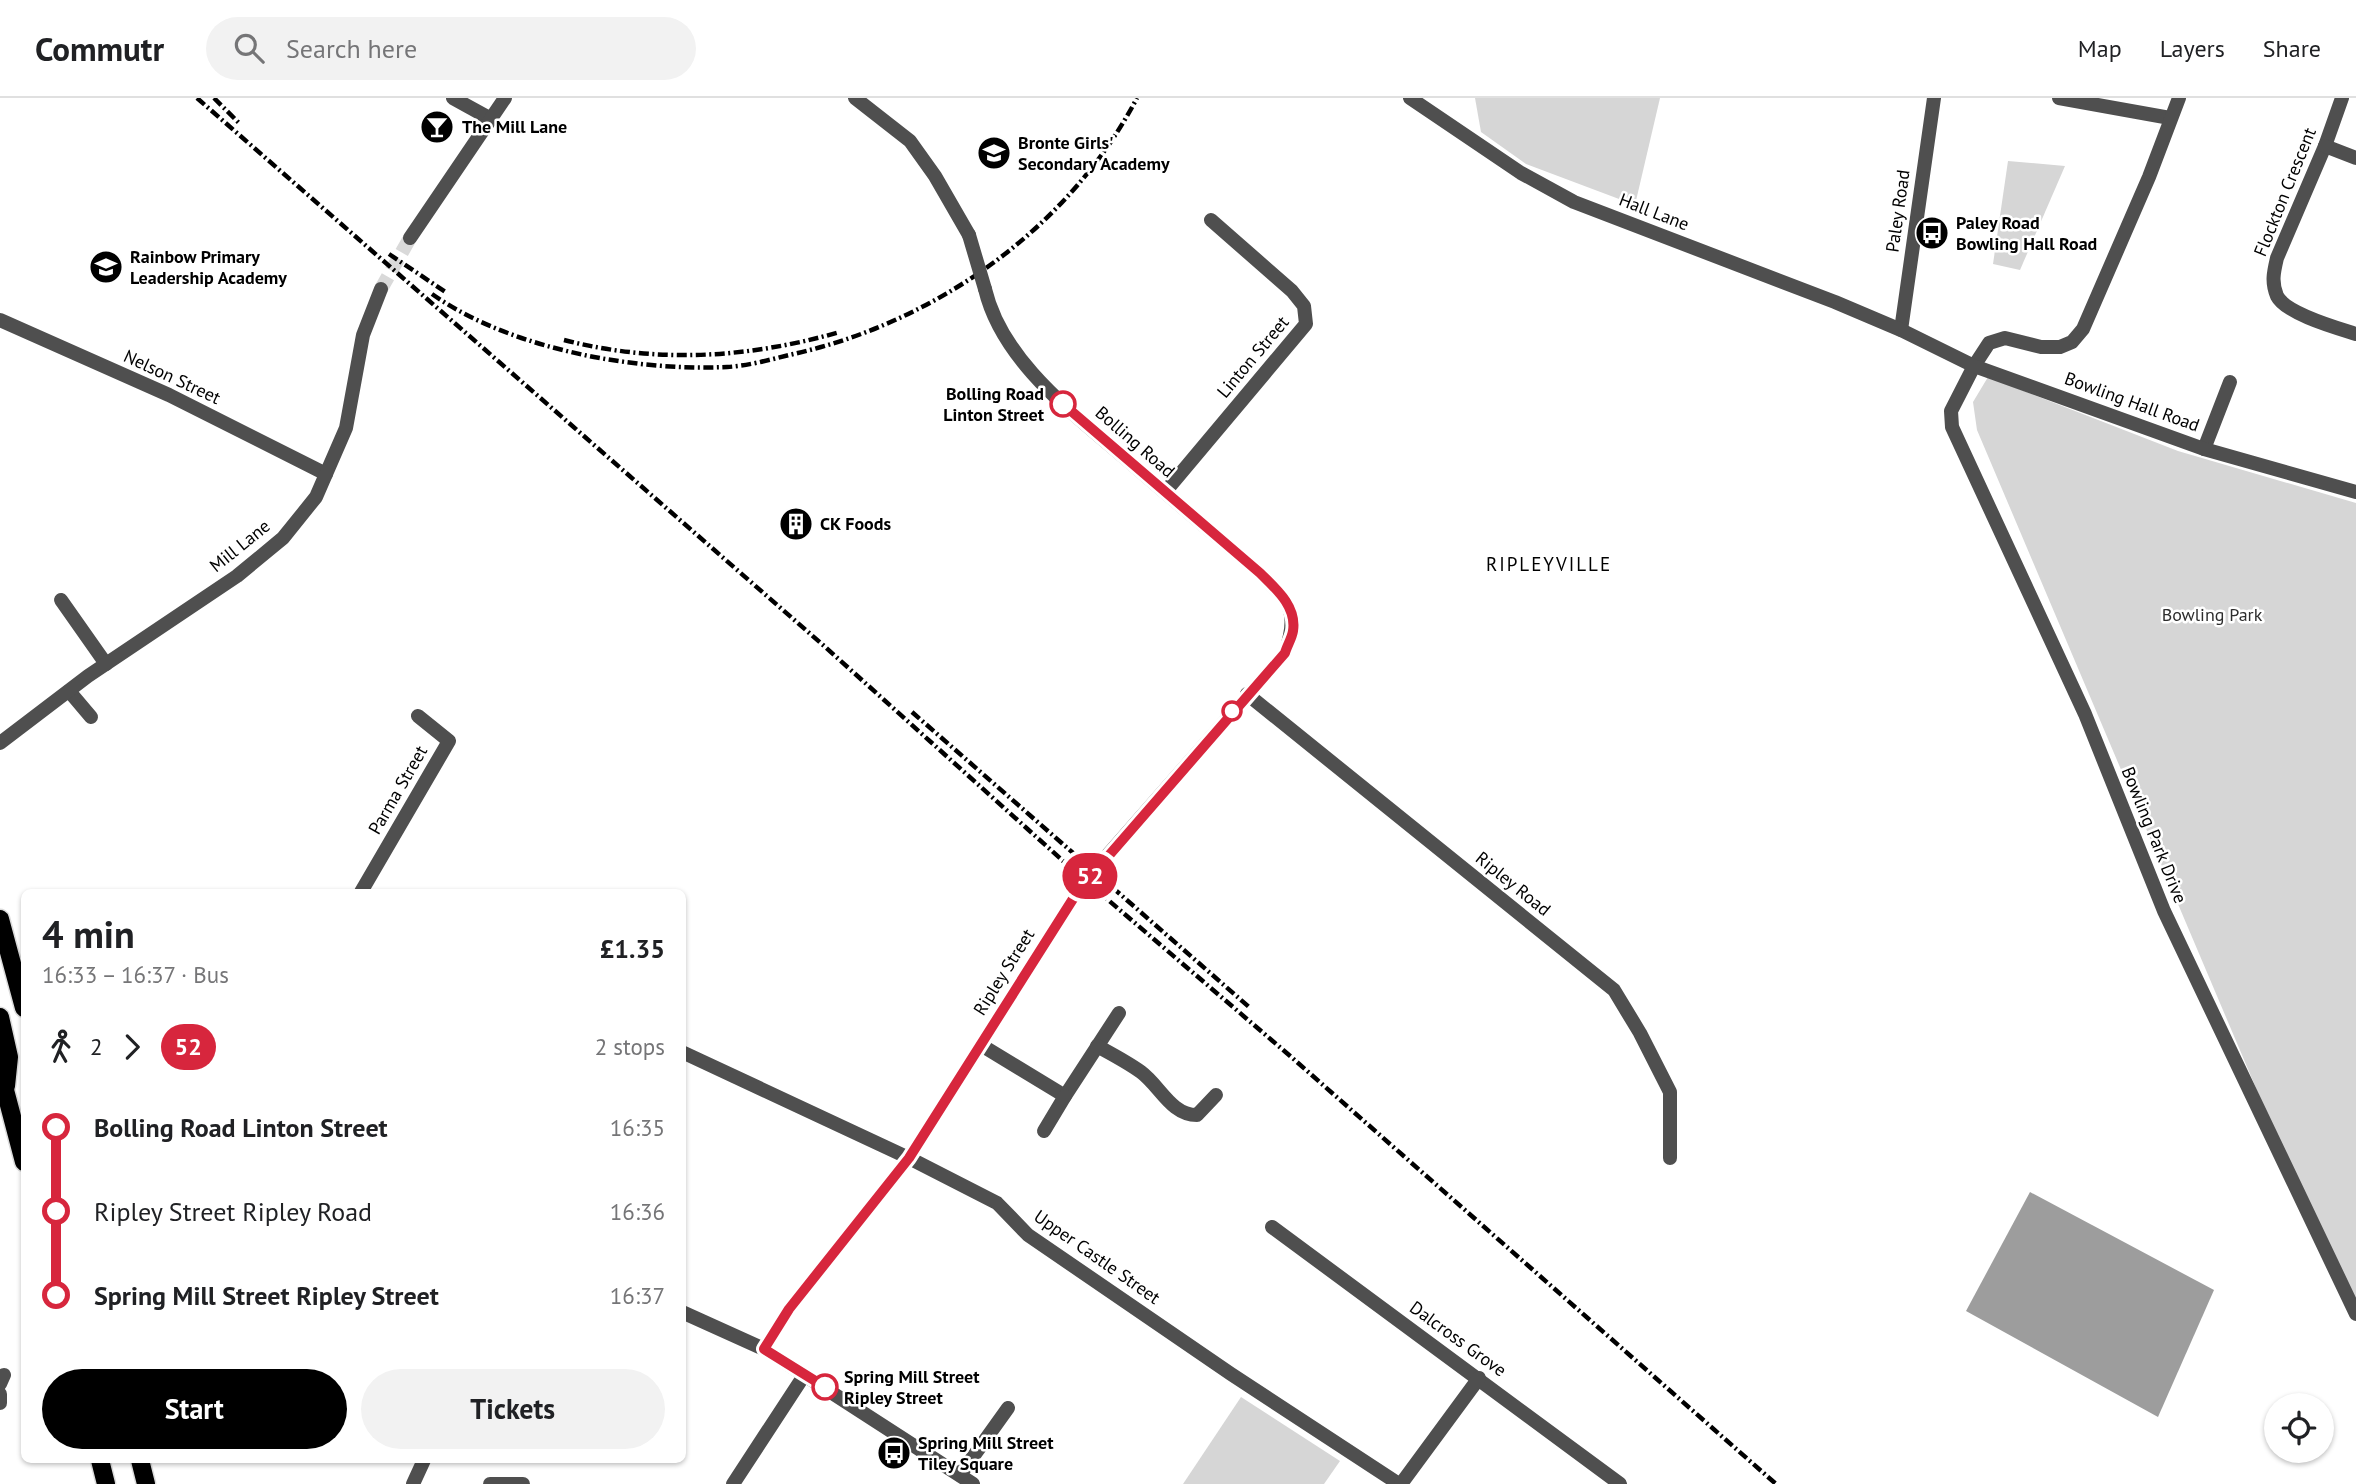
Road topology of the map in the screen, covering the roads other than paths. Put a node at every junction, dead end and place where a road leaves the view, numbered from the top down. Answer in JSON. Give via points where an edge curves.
{"nodes":[{"id":1,"x":453,"y":98,"type":"edge"},
{"id":2,"x":505,"y":98,"type":"edge"},
{"id":3,"x":855,"y":98,"type":"edge"},
{"id":4,"x":1410,"y":98,"type":"edge"},
{"id":5,"x":1934,"y":98,"type":"edge"},
{"id":6,"x":2065,"y":98,"type":"edge"},
{"id":7,"x":2179,"y":98,"type":"edge"},
{"id":8,"x":2342,"y":98,"type":"edge"},
{"id":9,"x":2170,"y":118,"type":"junction"},
{"id":10,"x":491,"y":119,"type":"junction"},
{"id":11,"x":2325,"y":146,"type":"junction"},
{"id":12,"x":2356,"y":158,"type":"edge"},
{"id":13,"x":1211,"y":220,"type":"dead end"},
{"id":14,"x":410,"y":238,"type":"tunnel mouth"},
{"id":15,"x":381,"y":289,"type":"tunnel mouth"},
{"id":16,"x":0,"y":320,"type":"edge"},
{"id":17,"x":1901,"y":330,"type":"junction"},
{"id":18,"x":2356,"y":334,"type":"edge"},
{"id":19,"x":1974,"y":366,"type":"junction"},
{"id":20,"x":2230,"y":382,"type":"dead end"},
{"id":21,"x":2204,"y":449,"type":"junction"},
{"id":22,"x":326,"y":474,"type":"junction"},
{"id":23,"x":1164,"y":492,"type":"junction"},
{"id":24,"x":2356,"y":492,"type":"edge"},
{"id":25,"x":61,"y":600,"type":"dead end"},
{"id":26,"x":1293,"y":629,"type":"joint"},
{"id":27,"x":106,"y":664,"type":"junction"},
{"id":28,"x":69,"y":691,"type":"junction"},
{"id":29,"x":1247,"y":694,"type":"junction"},
{"id":30,"x":418,"y":716,"type":"dead end"},
{"id":31,"x":91,"y":717,"type":"dead end"},
{"id":32,"x":0,"y":743,"type":"edge"},
{"id":33,"x":362,"y":889,"type":"edge"},
{"id":34,"x":0,"y":919,"type":"edge"},
{"id":35,"x":21,"y":993,"type":"edge"},
{"id":36,"x":1119,"y":1013,"type":"dead end"},
{"id":37,"x":0,"y":1017,"type":"edge"},
{"id":38,"x":981,"y":1045,"type":"junction"},
{"id":39,"x":1097,"y":1046,"type":"junction"},
{"id":40,"x":686,"y":1054,"type":"edge"},
{"id":41,"x":0,"y":1071,"type":"edge"},
{"id":42,"x":5,"y":1093,"type":"junction"},
{"id":43,"x":1216,"y":1095,"type":"dead end"},
{"id":44,"x":1065,"y":1096,"type":"junction"},
{"id":45,"x":1044,"y":1131,"type":"dead end"},
{"id":46,"x":21,"y":1151,"type":"edge"},
{"id":47,"x":909,"y":1158,"type":"junction"},
{"id":48,"x":1670,"y":1158,"type":"dead end"},
{"id":49,"x":1272,"y":1227,"type":"dead end"},
{"id":50,"x":686,"y":1314,"type":"edge"},
{"id":51,"x":2356,"y":1314,"type":"edge"},
{"id":52,"x":764,"y":1349,"type":"junction"},
{"id":53,"x":805,"y":1374,"type":"junction"},
{"id":54,"x":1479,"y":1378,"type":"junction"},
{"id":55,"x":0,"y":1394,"type":"edge"},
{"id":56,"x":0,"y":1403,"type":"edge"},
{"id":57,"x":1008,"y":1408,"type":"dead end"},
{"id":58,"x":101,"y":1463,"type":"edge"},
{"id":59,"x":423,"y":1463,"type":"edge"},
{"id":60,"x":960,"y":1475,"type":"junction"},
{"id":61,"x":106,"y":1484,"type":"edge"},
{"id":62,"x":413,"y":1484,"type":"edge"},
{"id":63,"x":490,"y":1484,"type":"edge"},
{"id":64,"x":523,"y":1484,"type":"edge"},
{"id":65,"x":733,"y":1484,"type":"edge"},
{"id":66,"x":973,"y":1484,"type":"edge"},
{"id":67,"x":1400,"y":1484,"type":"edge"},
{"id":68,"x":1620,"y":1484,"type":"edge"}],
"edges":[{"from":1,"to":10,"type":"street"},
{"from":2,"to":10,"type":"street"},
{"from":3,"to":23,"type":"street","name":"Bolling Road","bridge":true,"via":[[910,141],[935,176],[969,235],[989,306],[1042,386]]},
{"from":4,"to":17,"type":"street","name":"Hall Lane","via":[[1521,173],[1574,202]]},
{"from":5,"to":17,"type":"street","name":"Paley Road"},
{"from":6,"to":9,"type":"street"},
{"from":7,"to":9,"type":"street"},
{"from":8,"to":11,"type":"street","name":"Flockton Crescent"},
{"from":9,"to":19,"type":"street","name":"Bowling Park Drive","via":[[2083,329],[2060,347],[2005,338],[1989,343]]},
{"from":10,"to":14,"type":"street"},
{"from":11,"to":12,"type":"street"},
{"from":11,"to":18,"type":"street","name":"Flockton Crescent","via":[[2272,277],[2278,298],[2294,310]]},
{"from":13,"to":23,"type":"street","name":"Linton Street","via":[[1292,291],[1304,306],[1306,324]]},
{"from":15,"to":22,"type":"street","name":"Mill Lane","via":[[363,335],[346,428]]},
{"from":16,"to":22,"type":"street","name":"Nelson Street","via":[[169,395]]},
{"from":17,"to":19,"type":"street","name":"Bowling Hall Road"},
{"from":19,"to":21,"type":"street","name":"Bowling Hall Road"},
{"from":19,"to":51,"type":"street","name":"Bowling Park Drive","via":[[1951,411],[1952,427],[2085,714],[2164,911]]},
{"from":20,"to":21,"type":"street"},
{"from":21,"to":24,"type":"street","name":"Bowling Hall Road"},
{"from":22,"to":27,"type":"street","name":"Mill Lane","via":[[316,498],[283,538],[237,576]]},
{"from":23,"to":26,"type":"street","name":"Bolling Road","via":[[1284,598]]},
{"from":25,"to":27,"type":"street"},
{"from":26,"to":29,"type":"street","name":"Ripley Street","via":[[1285,653]]},
{"from":27,"to":28,"type":"street","name":"Mill Lane"},
{"from":28,"to":31,"type":"street"},
{"from":28,"to":32,"type":"street","name":"Mill Lane"},
{"from":29,"to":38,"type":"street","name":"Ripley Street","bridge":true,"via":[[1078,891]]},
{"from":29,"to":48,"type":"street","name":"Ripley Road","via":[[1614,990],[1670,1092]]},
{"from":30,"to":33,"type":"street","name":"Parma Street","via":[[449,741]]},
{"from":34,"to":35,"type":"main road"},
{"from":36,"to":39,"type":"street"},
{"from":37,"to":42,"type":"main road","via":[[9,1057]]},
{"from":38,"to":44,"type":"street"},
{"from":38,"to":47,"type":"street","name":"Ripley Street"},
{"from":39,"to":43,"type":"street","via":[[1143,1073],[1183,1113],[1197,1115]]},
{"from":39,"to":44,"type":"street"},
{"from":40,"to":47,"type":"street","name":"Upper Castle Street"},
{"from":41,"to":42,"type":"main road"},
{"from":42,"to":46,"type":"main road"},
{"from":44,"to":45,"type":"street"},
{"from":47,"to":52,"type":"street","name":"Ripley Street","via":[[789,1309]]},
{"from":47,"to":67,"type":"street","name":"Upper Castle Street","via":[[997,1203],[1028,1235]]},
{"from":49,"to":54,"type":"street","name":"Dalcross Grove"},
{"from":50,"to":52,"type":"street"},
{"from":52,"to":53,"type":"street"},
{"from":53,"to":60,"type":"street"},
{"from":53,"to":65,"type":"street"},
{"from":54,"to":67,"type":"street"},
{"from":54,"to":68,"type":"street","name":"Dalcross Grove"},
{"from":55,"to":56,"type":"street"},
{"from":57,"to":60,"type":"street"},
{"from":58,"to":61,"type":"main road"},
{"from":59,"to":62,"type":"street"},
{"from":60,"to":66,"type":"street"},
{"from":63,"to":64,"type":"street"}]}
